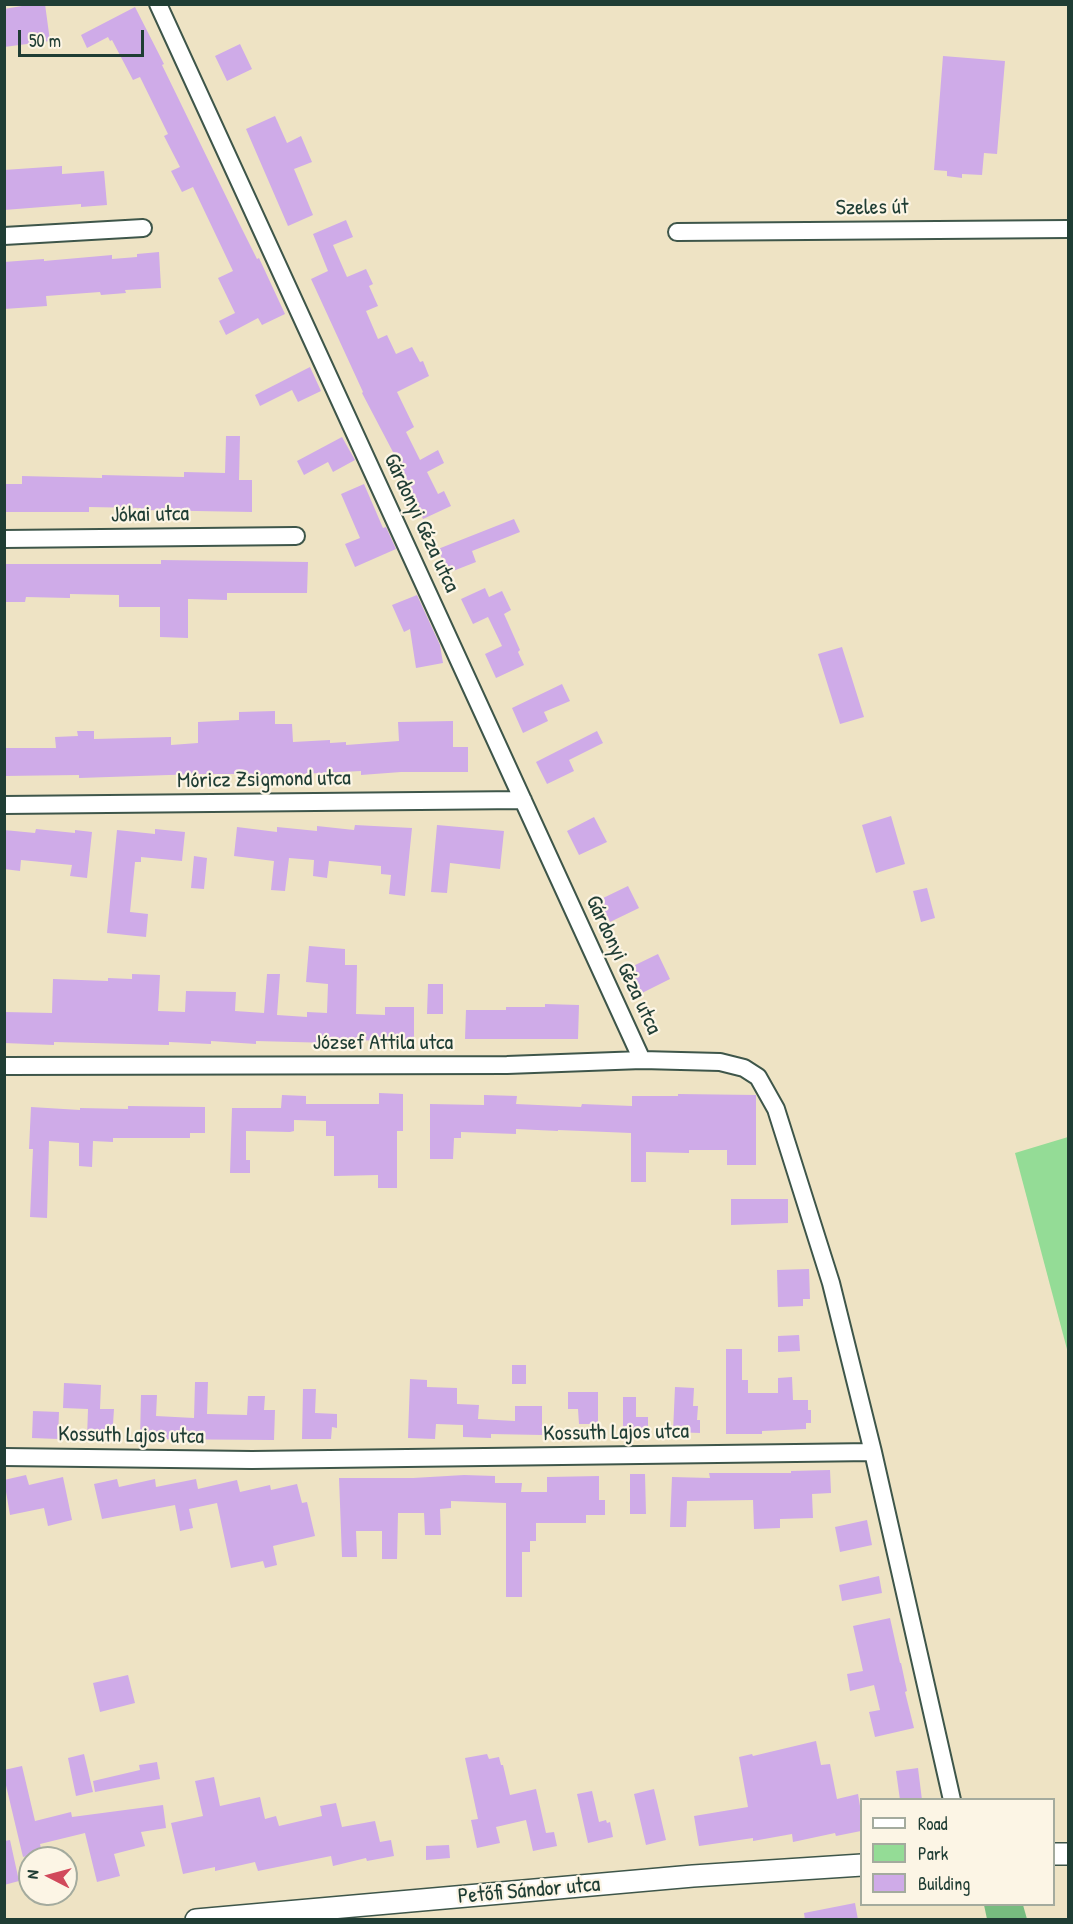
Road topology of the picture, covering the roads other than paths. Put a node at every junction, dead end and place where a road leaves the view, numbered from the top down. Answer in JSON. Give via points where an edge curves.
{"nodes":[{"id":1,"x":158,"y":4,"type":"edge"},
{"id":2,"x":143,"y":228,"type":"dead end"},
{"id":3,"x":1068,"y":229,"type":"edge"},
{"id":4,"x":676,"y":232,"type":"dead end"},
{"id":5,"x":4,"y":236,"type":"edge"},
{"id":6,"x":296,"y":536,"type":"dead end"},
{"id":7,"x":4,"y":539,"type":"edge"},
{"id":8,"x":523,"y":800,"type":"junction"},
{"id":9,"x":4,"y":805,"type":"edge"},
{"id":10,"x":642,"y":1060,"type":"junction"},
{"id":11,"x":4,"y":1066,"type":"edge"},
{"id":12,"x":873,"y":1452,"type":"junction"},
{"id":13,"x":4,"y":1457,"type":"edge"},
{"id":14,"x":952,"y":1798,"type":"edge"},
{"id":15,"x":860,"y":1865,"type":"edge"},
{"id":16,"x":196,"y":1920,"type":"edge"}],
"edges":[{"from":1,"to":8,"type":"street","name":"Gárdonyi Géza utca"},
{"from":2,"to":5,"type":"street"},
{"from":3,"to":4,"type":"street","name":"Szeles út"},
{"from":6,"to":7,"type":"street","name":"Jókai utca"},
{"from":8,"to":9,"type":"street","name":"Móricz Zsigmond utca"},
{"from":8,"to":10,"type":"street","name":"Gárdonyi Géza utca"},
{"from":10,"to":11,"type":"street","name":"József Attila utca","via":[[507,1065]]},
{"from":10,"to":12,"type":"street","name":"József Attila utca","via":[[720,1062],[744,1068],[758,1077],[776,1109],[831,1283]]},
{"from":12,"to":13,"type":"street","name":"Kossuth Lajos utca","via":[[252,1460]]},
{"from":12,"to":14,"type":"street"},
{"from":15,"to":16,"type":"main road","name":"Petőfi Sándor utca"}]}
